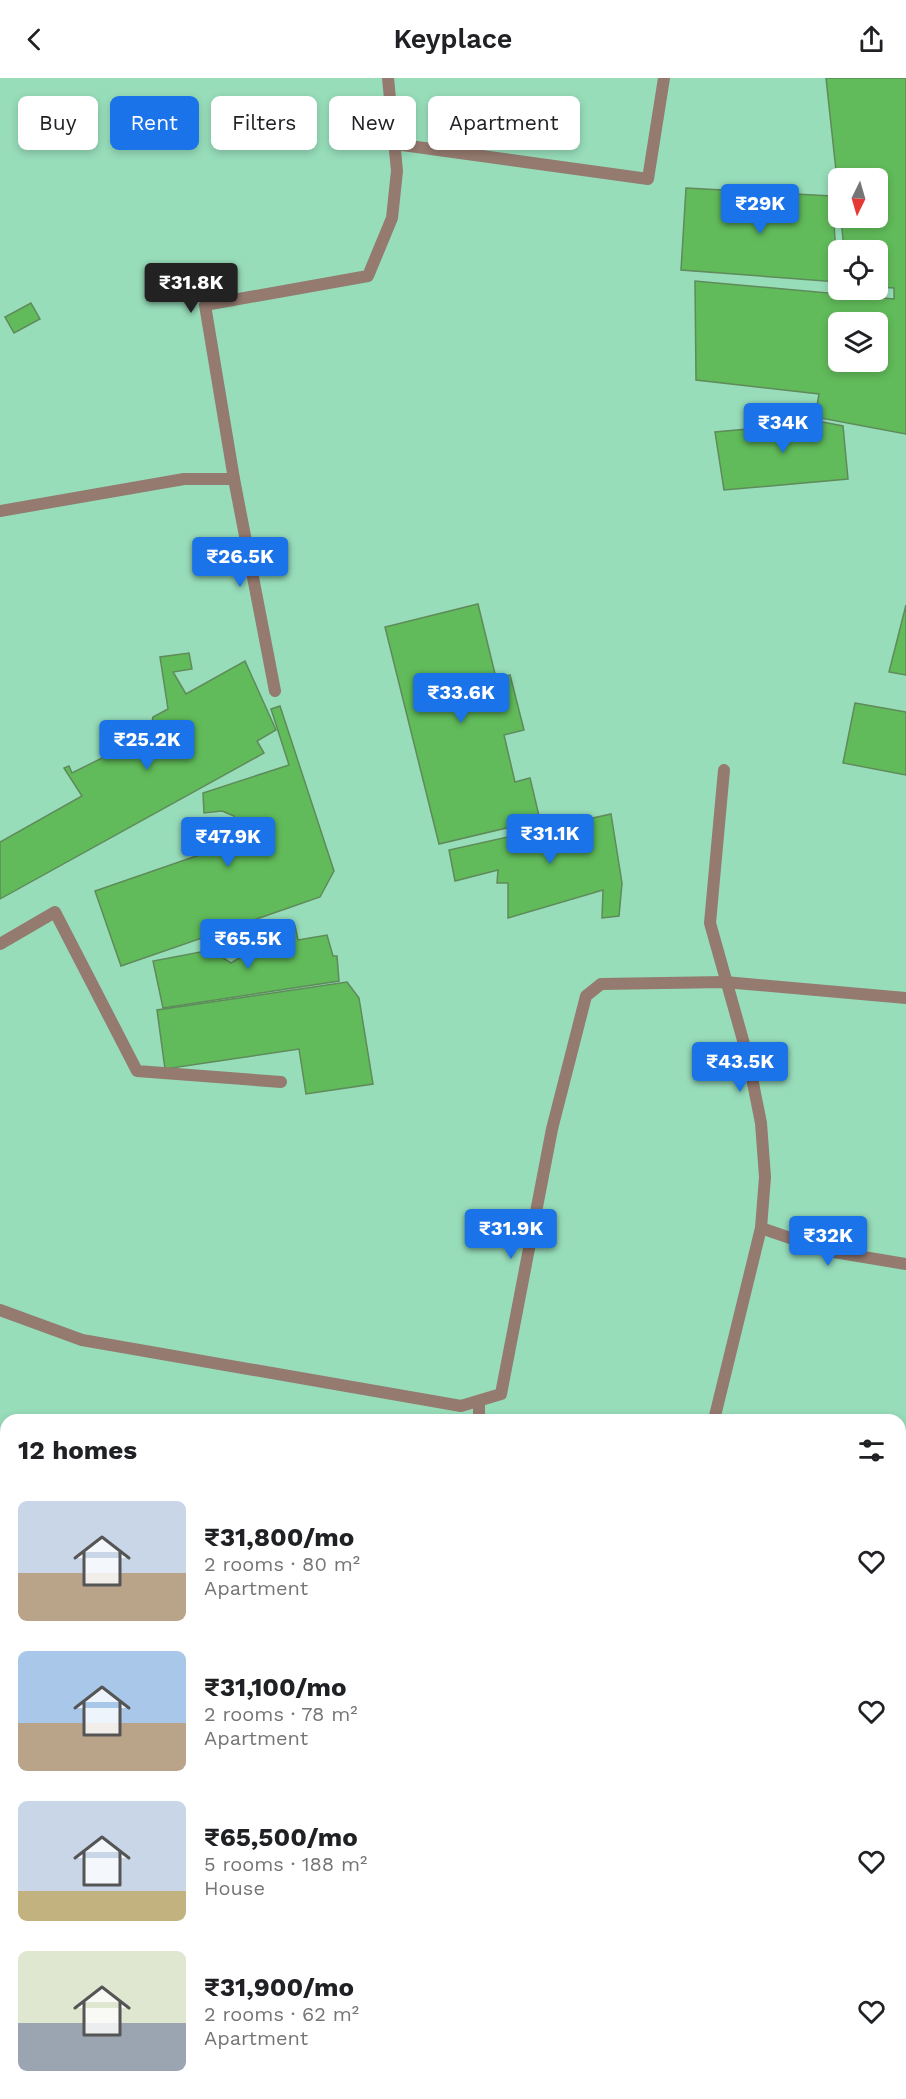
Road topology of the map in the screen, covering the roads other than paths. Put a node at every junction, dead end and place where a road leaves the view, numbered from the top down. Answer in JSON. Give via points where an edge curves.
{"nodes":[{"id":1,"x":388,"y":78,"type":"edge"},
{"id":2,"x":664,"y":78,"type":"edge"},
{"id":3,"x":390,"y":96,"type":"edge"},
{"id":4,"x":416,"y":147,"type":"edge"},
{"id":5,"x":395,"y":150,"type":"edge"},
{"id":6,"x":234,"y":479,"type":"junction"},
{"id":7,"x":0,"y":511,"type":"edge"},
{"id":8,"x":275,"y":691,"type":"dead end"},
{"id":9,"x":724,"y":770,"type":"dead end"},
{"id":10,"x":0,"y":944,"type":"edge"},
{"id":11,"x":725,"y":982,"type":"junction"},
{"id":12,"x":906,"y":998,"type":"edge"},
{"id":13,"x":281,"y":1082,"type":"dead end"},
{"id":14,"x":760,"y":1228,"type":"junction"},
{"id":15,"x":906,"y":1264,"type":"edge"},
{"id":16,"x":0,"y":1310,"type":"edge"},
{"id":17,"x":479,"y":1401,"type":"junction"},
{"id":18,"x":478,"y":1414,"type":"edge"},
{"id":19,"x":715,"y":1414,"type":"edge"}],
"edges":[{"from":1,"to":3,"type":"street"},
{"from":2,"to":4,"type":"street","via":[[648,179]]},
{"from":5,"to":6,"type":"street","via":[[398,171],[392,218],[368,276],[205,305]]},
{"from":6,"to":7,"type":"street","via":[[184,479]]},
{"from":6,"to":8,"type":"street"},
{"from":9,"to":11,"type":"street","via":[[710,923]]},
{"from":10,"to":13,"type":"street","via":[[55,912],[137,1071]]},
{"from":11,"to":12,"type":"street"},
{"from":11,"to":14,"type":"street","via":[[748,1058],[761,1123],[765,1177]]},
{"from":11,"to":17,"type":"street","via":[[601,984],[586,996],[552,1129],[501,1394]]},
{"from":14,"to":15,"type":"street","via":[[828,1251]]},
{"from":14,"to":19,"type":"street"},
{"from":16,"to":17,"type":"street","via":[[82,1340],[461,1406]]},
{"from":17,"to":18,"type":"street"}]}
